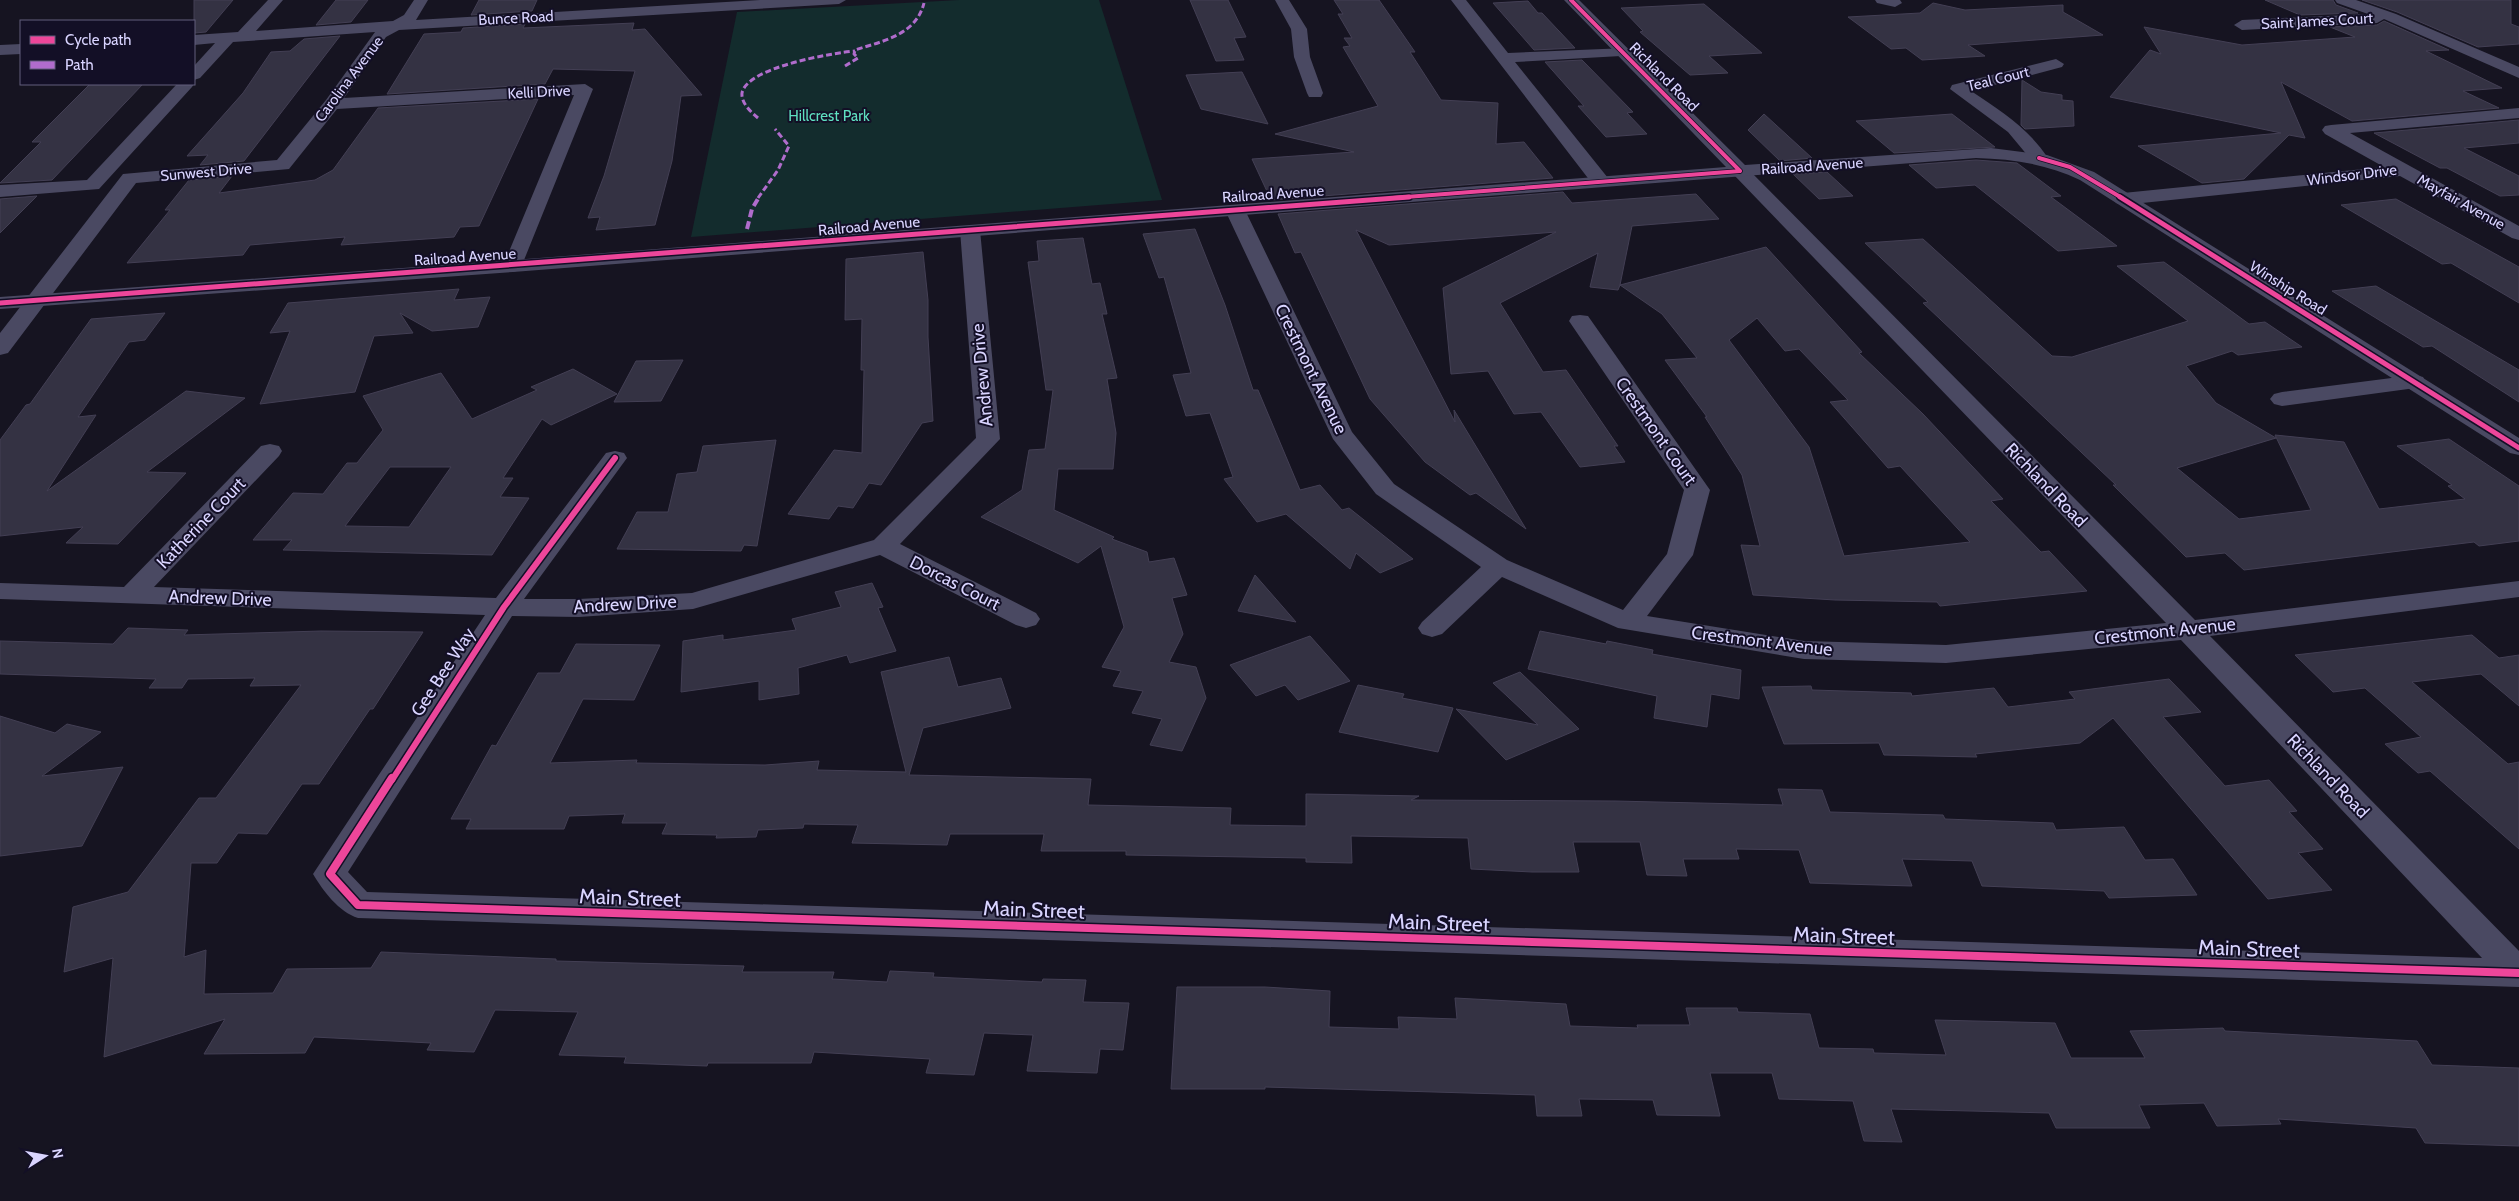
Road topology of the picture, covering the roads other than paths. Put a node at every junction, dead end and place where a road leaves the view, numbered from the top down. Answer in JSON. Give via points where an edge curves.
{"nodes":[{"id":1,"x":276,"y":0,"type":"edge"},
{"id":2,"x":421,"y":0,"type":"edge"},
{"id":3,"x":839,"y":0,"type":"edge"},
{"id":4,"x":1282,"y":0,"type":"edge"},
{"id":5,"x":1458,"y":0,"type":"edge"},
{"id":6,"x":1571,"y":0,"type":"edge"},
{"id":7,"x":2342,"y":0,"type":"edge"},
{"id":8,"x":695,"y":4,"type":"edge"},
{"id":9,"x":2391,"y":17,"type":"junction"},
{"id":10,"x":2242,"y":25,"type":"dead end"},
{"id":11,"x":394,"y":27,"type":"junction"},
{"id":12,"x":235,"y":38,"type":"junction"},
{"id":13,"x":195,"y":40,"type":"edge"},
{"id":14,"x":20,"y":49,"type":"edge"},
{"id":15,"x":0,"y":50,"type":"edge"},
{"id":16,"x":1621,"y":51,"type":"junction"},
{"id":17,"x":1503,"y":58,"type":"junction"},
{"id":18,"x":2056,"y":64,"type":"dead end"},
{"id":19,"x":2519,"y":73,"type":"edge"},
{"id":20,"x":195,"y":74,"type":"edge"},
{"id":21,"x":185,"y":85,"type":"edge"},
{"id":22,"x":1315,"y":93,"type":"dead end"},
{"id":23,"x":332,"y":104,"type":"junction"},
{"id":24,"x":2519,"y":113,"type":"edge"},
{"id":25,"x":2039,"y":158,"type":"junction"},
{"id":26,"x":283,"y":166,"type":"joint"},
{"id":27,"x":2404,"y":170,"type":"junction"},
{"id":28,"x":1740,"y":171,"type":"junction"},
{"id":29,"x":1601,"y":182,"type":"junction"},
{"id":30,"x":0,"y":191,"type":"edge"},
{"id":31,"x":2122,"y":199,"type":"junction"},
{"id":32,"x":1234,"y":210,"type":"junction"},
{"id":33,"x":970,"y":230,"type":"junction"},
{"id":34,"x":2519,"y":234,"type":"edge"},
{"id":35,"x":513,"y":266,"type":"junction"},
{"id":36,"x":36,"y":301,"type":"junction"},
{"id":37,"x":0,"y":303,"type":"edge"},
{"id":38,"x":1580,"y":321,"type":"dead end"},
{"id":39,"x":0,"y":348,"type":"edge"},
{"id":40,"x":2415,"y":382,"type":"junction"},
{"id":41,"x":2282,"y":399,"type":"dead end"},
{"id":42,"x":2519,"y":448,"type":"edge"},
{"id":43,"x":270,"y":451,"type":"dead end"},
{"id":44,"x":615,"y":458,"type":"dead end"},
{"id":45,"x":884,"y":546,"type":"junction"},
{"id":46,"x":1498,"y":566,"type":"junction"},
{"id":47,"x":2519,"y":589,"type":"edge"},
{"id":48,"x":0,"y":591,"type":"edge"},
{"id":49,"x":131,"y":595,"type":"junction"},
{"id":50,"x":504,"y":607,"type":"junction"},
{"id":51,"x":1026,"y":619,"type":"dead end"},
{"id":52,"x":1628,"y":622,"type":"junction"},
{"id":53,"x":1432,"y":628,"type":"dead end"},
{"id":54,"x":2188,"y":630,"type":"junction"},
{"id":55,"x":358,"y":905,"type":"joint"},
{"id":56,"x":2518,"y":973,"type":"edge"}],
"edges":[{"from":1,"to":12,"type":"street"},
{"from":2,"to":11,"type":"street","name":"Carolina Avenue","via":[[410,18]]},
{"from":3,"to":8,"type":"street","name":"Bunce Road"},
{"from":4,"to":22,"type":"street","via":[[1299,29],[1302,57]]},
{"from":5,"to":17,"type":"street"},
{"from":6,"to":16,"type":"street","name":"Richland Road"},
{"from":7,"to":9,"type":"street"},
{"from":8,"to":11,"type":"street","name":"Bunce Road"},
{"from":9,"to":10,"type":"street","name":"Saint James Court"},
{"from":9,"to":19,"type":"street"},
{"from":11,"to":12,"type":"street","name":"Bunce Road"},
{"from":11,"to":23,"type":"street","name":"Carolina Avenue","via":[[381,34]]},
{"from":12,"to":13,"type":"street","name":"Bunce Road"},
{"from":12,"to":20,"type":"street"},
{"from":14,"to":15,"type":"street"},
{"from":16,"to":17,"type":"street"},
{"from":16,"to":28,"type":"street","name":"Richland Road"},
{"from":17,"to":29,"type":"street"},
{"from":18,"to":25,"type":"street","name":"Teal Court","via":[[1958,89],[2021,135]]},
{"from":21,"to":30,"type":"street","via":[[92,185]]},
{"from":23,"to":26,"type":"street","name":"Carolina Avenue"},
{"from":23,"to":35,"type":"street","name":"Kelli Drive","via":[[585,89]]},
{"from":24,"to":27,"type":"street","name":"Windsor Drive","via":[[2331,130]]},
{"from":25,"to":28,"type":"street","name":"Railroad Avenue","via":[[1976,153]]},
{"from":25,"to":31,"type":"street","name":"Winship Road","via":[[2070,167]]},
{"from":26,"to":36,"type":"street","name":"Sunwest Drive","via":[[130,178]]},
{"from":27,"to":31,"type":"street","name":"Windsor Drive"},
{"from":27,"to":34,"type":"street","name":"Mayfair Avenue"},
{"from":28,"to":29,"type":"street","name":"Railroad Avenue"},
{"from":28,"to":54,"type":"street","name":"Richland Road"},
{"from":29,"to":32,"type":"street","name":"Railroad Avenue"},
{"from":31,"to":40,"type":"street","name":"Winship Road"},
{"from":32,"to":33,"type":"street","name":"Railroad Avenue"},
{"from":32,"to":46,"type":"street","name":"Crestmont Avenue","via":[[1340,434],[1386,489]]},
{"from":33,"to":35,"type":"street","name":"Railroad Avenue"},
{"from":33,"to":45,"type":"street","name":"Andrew Drive","via":[[988,439]]},
{"from":35,"to":36,"type":"street","name":"Railroad Avenue"},
{"from":36,"to":37,"type":"street","name":"Railroad Avenue"},
{"from":36,"to":39,"type":"street"},
{"from":38,"to":52,"type":"street","name":"Crestmont Court","via":[[1697,490],[1680,555]]},
{"from":40,"to":41,"type":"street"},
{"from":40,"to":42,"type":"street","name":"Winship Road"},
{"from":43,"to":49,"type":"street","name":"Katherine Court"},
{"from":44,"to":50,"type":"street","name":"Gee Bee Way"},
{"from":45,"to":50,"type":"street","name":"Andrew Drive","via":[[693,601],[579,608]]},
{"from":45,"to":51,"type":"street","name":"Dorcas Court"},
{"from":46,"to":52,"type":"street","name":"Crestmont Avenue"},
{"from":46,"to":53,"type":"street"},
{"from":47,"to":54,"type":"street","name":"Crestmont Avenue"},
{"from":48,"to":49,"type":"street","name":"Andrew Drive"},
{"from":49,"to":50,"type":"street","name":"Andrew Drive"},
{"from":50,"to":55,"type":"street","name":"Gee Bee Way","via":[[330,874]]},
{"from":52,"to":54,"type":"street","name":"Crestmont Avenue","via":[[1804,650],[1946,654]]},
{"from":54,"to":56,"type":"street","name":"Richland Road"},
{"from":55,"to":56,"type":"street","name":"Main Street"}]}
